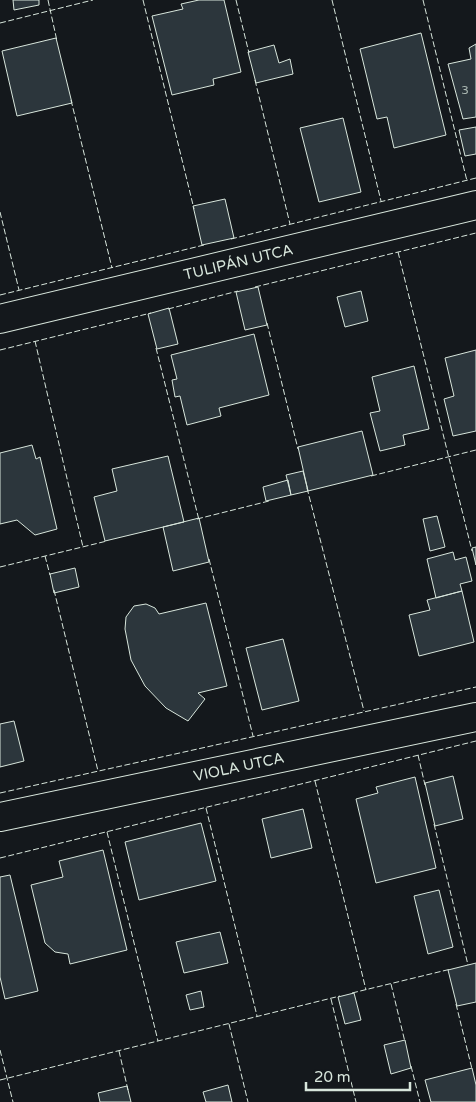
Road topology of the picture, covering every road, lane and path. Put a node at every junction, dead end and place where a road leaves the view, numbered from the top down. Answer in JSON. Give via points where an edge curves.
{"nodes":[{"id":1,"x":476,"y":205,"type":"edge"},
{"id":2,"x":0,"y":319,"type":"edge"},
{"id":3,"x":476,"y":716,"type":"edge"},
{"id":4,"x":0,"y":818,"type":"edge"}],
"edges":[{"from":1,"to":2,"type":"street","name":"TULIPÁN UTCA"},
{"from":3,"to":4,"type":"street","name":"VIOLA UTCA"}]}
